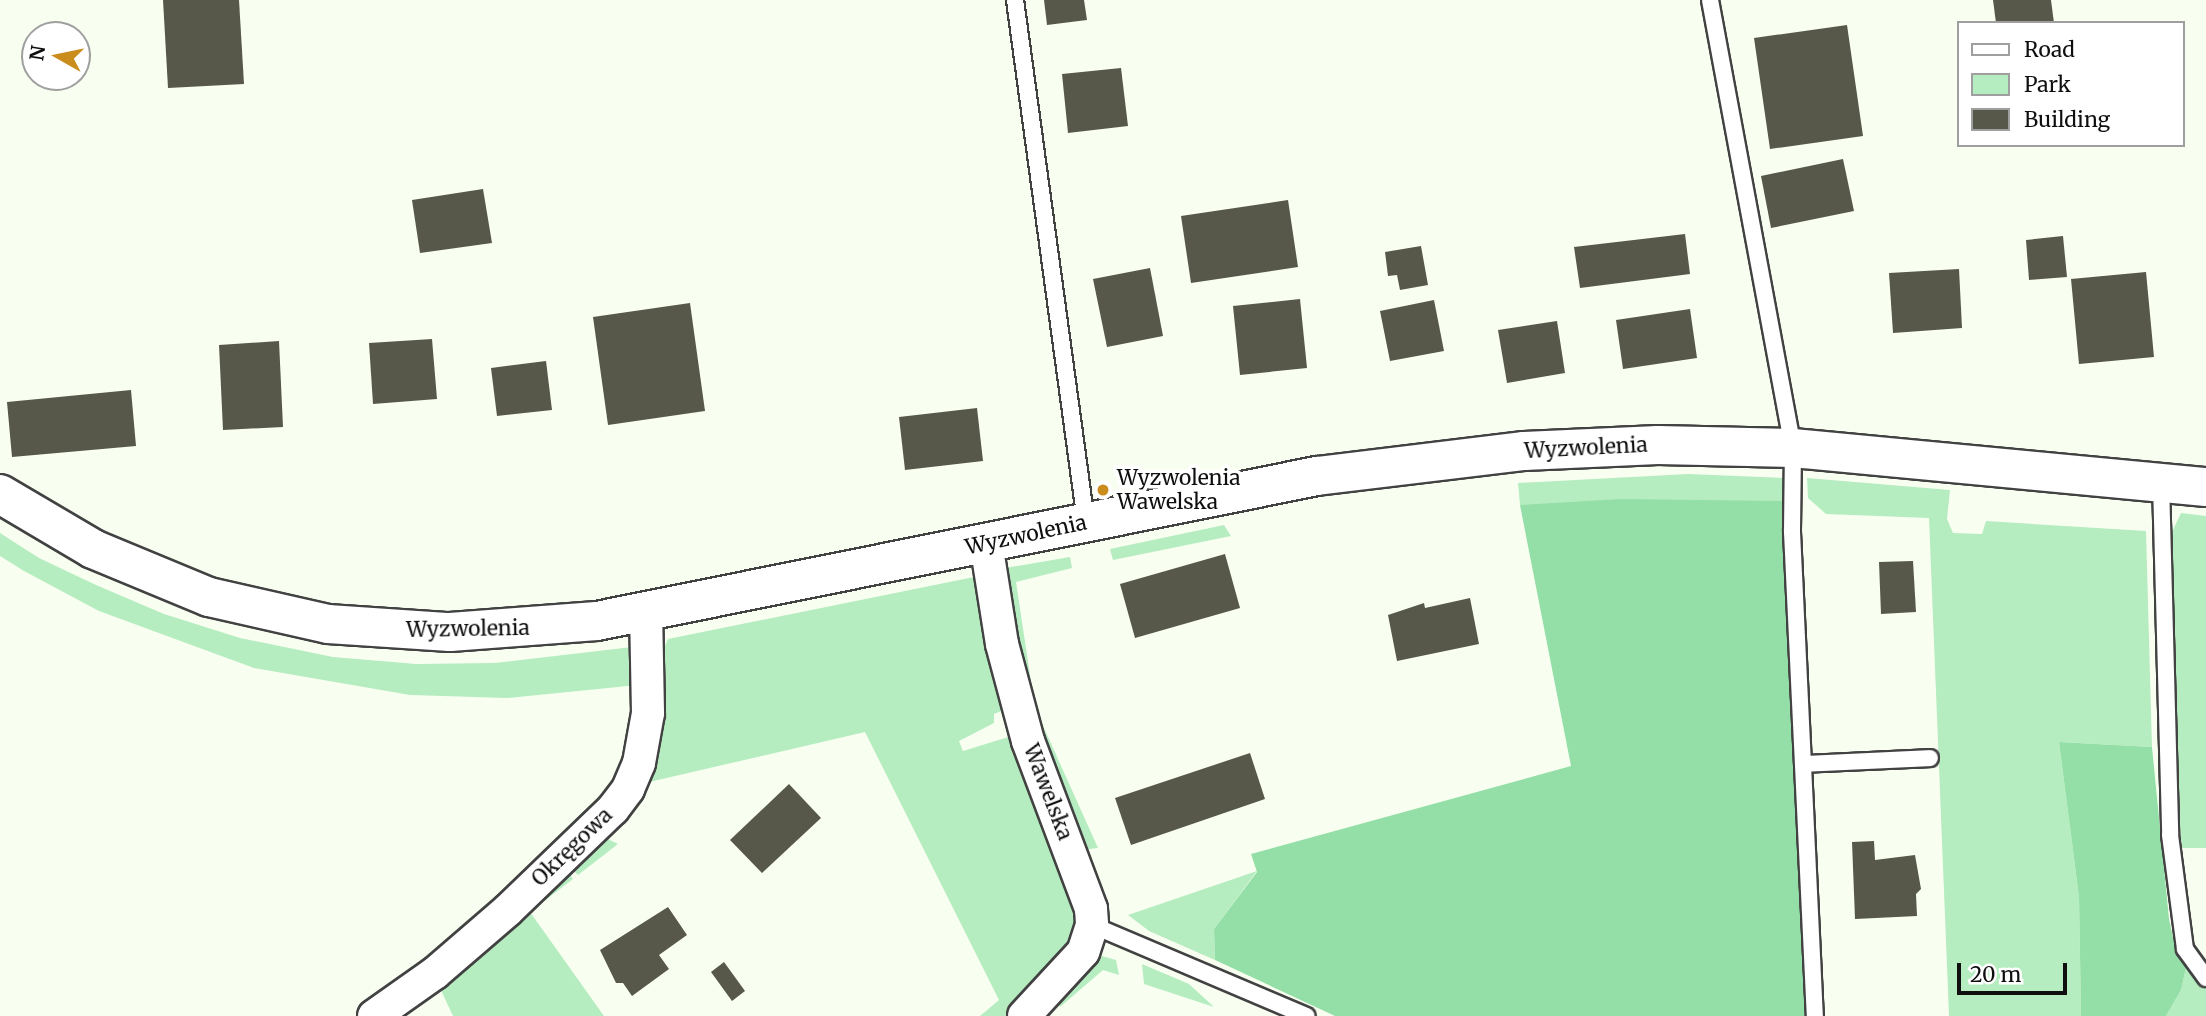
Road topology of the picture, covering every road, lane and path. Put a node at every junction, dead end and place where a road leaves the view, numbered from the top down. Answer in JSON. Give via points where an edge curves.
{"nodes":[{"id":1,"x":1016,"y":0,"type":"edge"},
{"id":2,"x":1710,"y":0,"type":"edge"},
{"id":3,"x":1793,"y":448,"type":"junction"},
{"id":4,"x":2161,"y":482,"type":"junction"},
{"id":5,"x":2206,"y":487,"type":"edge"},
{"id":6,"x":0,"y":494,"type":"edge"},
{"id":7,"x":1086,"y":522,"type":"junction"},
{"id":8,"x":986,"y":543,"type":"junction"},
{"id":9,"x":646,"y":612,"type":"junction"},
{"id":10,"x":1930,"y":758,"type":"dead end"},
{"id":11,"x":1803,"y":764,"type":"junction"},
{"id":12,"x":1092,"y":925,"type":"junction"},
{"id":13,"x":2206,"y":978,"type":"edge"},
{"id":14,"x":1037,"y":1011,"type":"edge"},
{"id":15,"x":374,"y":1016,"type":"edge"},
{"id":16,"x":1306,"y":1016,"type":"edge"},
{"id":17,"x":1815,"y":1016,"type":"edge"}],
"edges":[{"from":1,"to":7,"type":"lane"},
{"from":2,"to":3,"type":"lane"},
{"from":3,"to":4,"type":"street","name":"Wyzwolenia"},
{"from":3,"to":7,"type":"street","name":"Wyzwolenia","via":[[1658,445],[1524,451],[1317,476]]},
{"from":3,"to":11,"type":"lane"},
{"from":4,"to":5,"type":"street","name":"Wyzwolenia"},
{"from":4,"to":13,"type":"lane","via":[[2170,835],[2185,949]]},
{"from":6,"to":9,"type":"street","name":"Wyzwolenia","via":[[57,530],[170,583],[290,617],[368,629],[450,632],[554,627]]},
{"from":7,"to":8,"type":"street","name":"Wyzwolenia"},
{"from":8,"to":9,"type":"street","name":"Wyzwolenia"},
{"from":8,"to":12,"type":"street","name":"Wawelska","via":[[1002,644],[1025,729],[1086,890]]},
{"from":9,"to":15,"type":"street","name":"Okręgowa","via":[[648,713],[639,763],[628,789],[508,910],[435,973]]},
{"from":10,"to":11,"type":"lane"},
{"from":11,"to":17,"type":"lane"},
{"from":12,"to":14,"type":"street","via":[[1083,952]]},
{"from":12,"to":16,"type":"lane"}]}
